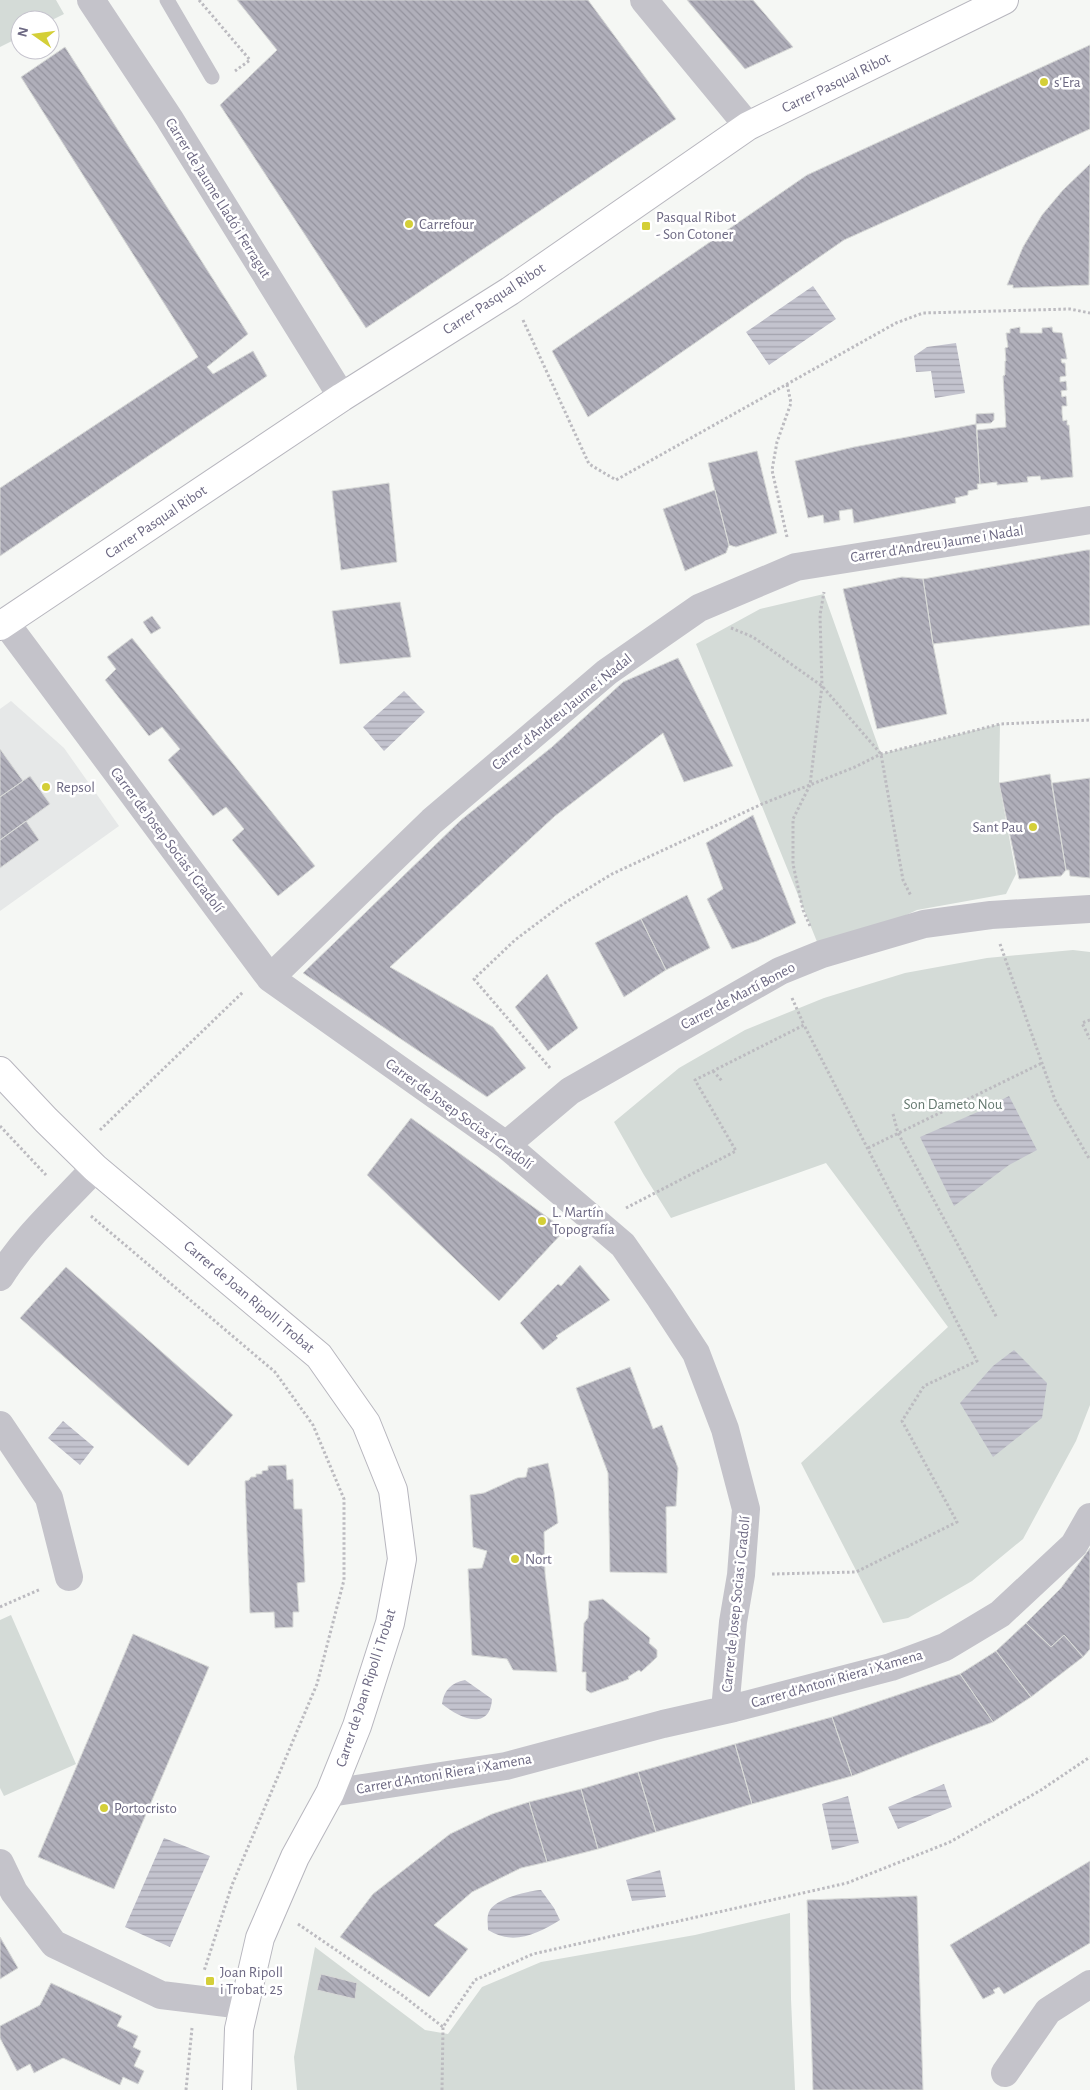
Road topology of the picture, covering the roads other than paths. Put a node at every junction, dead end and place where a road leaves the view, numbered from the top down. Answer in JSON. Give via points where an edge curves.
{"nodes":[{"id":1,"x":91,"y":0,"type":"edge"},
{"id":2,"x":167,"y":0,"type":"edge"},
{"id":3,"x":644,"y":0,"type":"edge"},
{"id":4,"x":1004,"y":0,"type":"edge"},
{"id":5,"x":212,"y":76,"type":"dead end"},
{"id":6,"x":748,"y":126,"type":"junction"},
{"id":7,"x":342,"y":397,"type":"junction"},
{"id":8,"x":1090,"y":520,"type":"edge"},
{"id":9,"x":2,"y":624,"type":"edge"},
{"id":10,"x":1090,"y":909,"type":"edge"},
{"id":11,"x":270,"y":978,"type":"junction"},
{"id":12,"x":0,"y":1071,"type":"edge"},
{"id":13,"x":506,"y":1145,"type":"junction"},
{"id":14,"x":87,"y":1160,"type":"junction"},
{"id":15,"x":0,"y":1277,"type":"edge"},
{"id":16,"x":0,"y":1424,"type":"edge"},
{"id":17,"x":1090,"y":1517,"type":"edge"},
{"id":18,"x":69,"y":1577,"type":"road end"},
{"id":19,"x":725,"y":1710,"type":"junction"},
{"id":20,"x":330,"y":1793,"type":"junction"},
{"id":21,"x":0,"y":1863,"type":"edge"},
{"id":22,"x":1090,"y":1984,"type":"edge"},
{"id":23,"x":243,"y":2005,"type":"junction"},
{"id":24,"x":1005,"y":2073,"type":"dead end"},
{"id":25,"x":237,"y":2090,"type":"edge"}],
"edges":[{"from":1,"to":7,"type":"street","name":"Carrer de Jaume Lladó i Ferragut","via":[[169,118]]},
{"from":2,"to":5,"type":"lane"},
{"from":3,"to":6,"type":"street"},
{"from":4,"to":6,"type":"street","name":"Carrer Pasqual Ribot"},
{"from":6,"to":7,"type":"street","name":"Carrer Pasqual Ribot","via":[[510,290]]},
{"from":7,"to":9,"type":"street","name":"Carrer Pasqual Ribot"},
{"from":8,"to":11,"type":"street","name":"Carrer d'Andreu Jaume i Nadal","via":[[796,567],[699,608],[606,672],[439,814]]},
{"from":9,"to":11,"type":"street","name":"Carrer de Josep Socias i Gradolí"},
{"from":10,"to":13,"type":"street","name":"Carrer de Martí Boneo","via":[[991,915],[924,924],[822,954],[780,971],[570,1091]]},
{"from":11,"to":13,"type":"street","name":"Carrer de Josep Socias i Gradolí"},
{"from":12,"to":14,"type":"street","name":"Carrer de Joan Ripoll i Trobat"},
{"from":13,"to":19,"type":"street","name":"Carrer de Josep Socias i Gradolí","via":[[623,1245],[696,1353],[725,1429],[746,1509]]},
{"from":14,"to":15,"type":"street","via":[[68,1197],[40,1223]]},
{"from":14,"to":20,"type":"street","name":"Carrer de Joan Ripoll i Trobat","via":[[319,1356],[366,1423],[393,1490],[402,1559],[390,1622],[357,1726]]},
{"from":16,"to":18,"type":"street","via":[[48,1498]]},
{"from":17,"to":19,"type":"street","name":"Carrer d'Antoni Riera i Xamena","via":[[1074,1545],[1000,1614],[945,1647],[882,1669]]},
{"from":19,"to":20,"type":"street","name":"Carrer d'Antoni Riera i Xamena","via":[[506,1766]]},
{"from":20,"to":23,"type":"street","name":"Carrer de Joan Ripoll i Trobat","via":[[295,1857],[260,1938]]},
{"from":21,"to":23,"type":"street","via":[[14,1892],[54,1944],[162,1995]]},
{"from":22,"to":24,"type":"street","via":[[1048,2011]]},
{"from":23,"to":25,"type":"street","name":"Carrer de Joan Ripoll i Trobat"}]}
